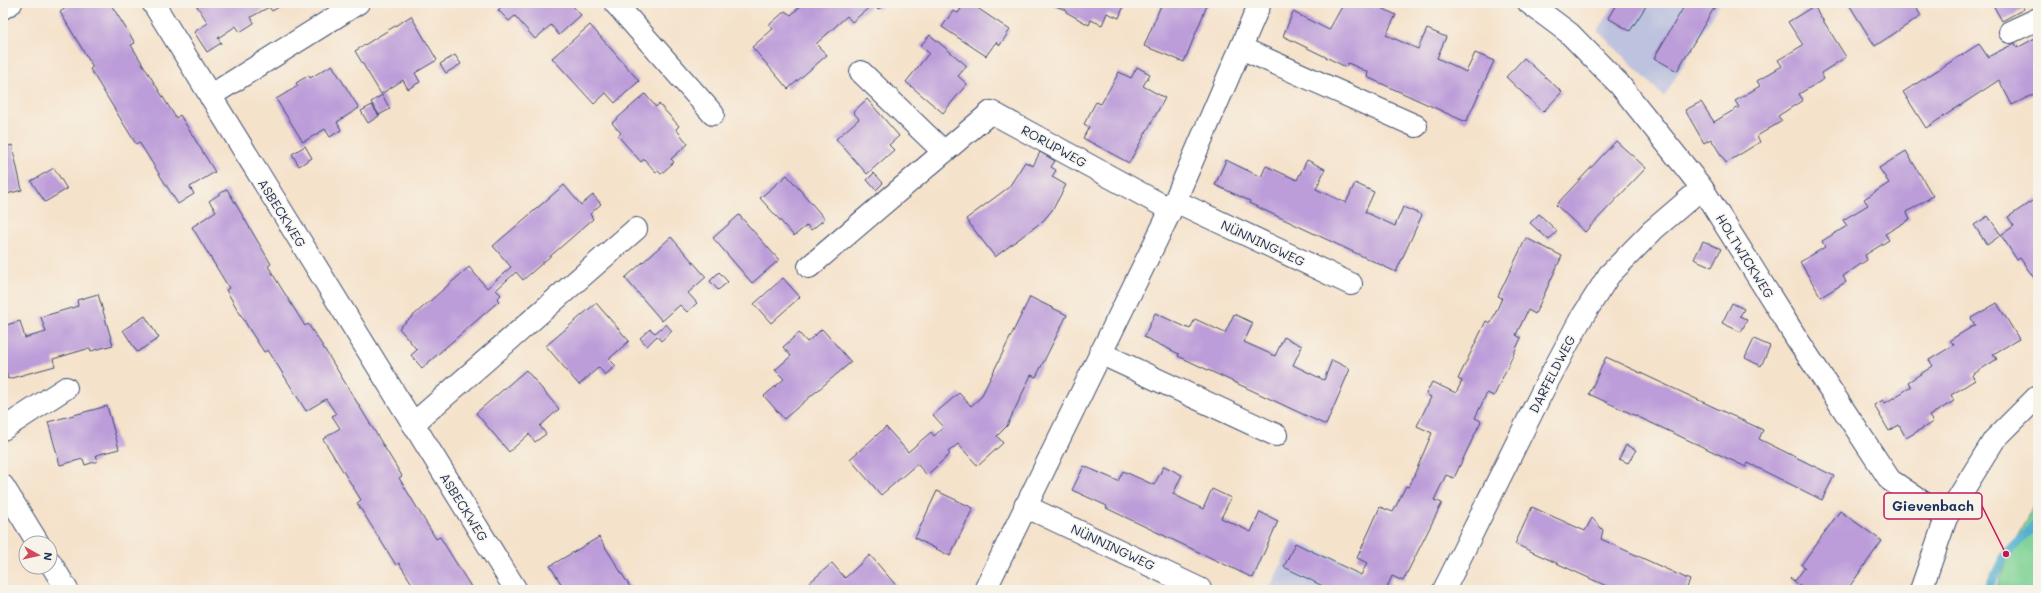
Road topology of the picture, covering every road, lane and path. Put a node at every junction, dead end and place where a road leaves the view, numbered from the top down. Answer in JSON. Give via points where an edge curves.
{"nodes":[{"id":1,"x":11,"y":3,"type":"edge"},
{"id":2,"x":152,"y":3,"type":"edge"},
{"id":3,"x":358,"y":3,"type":"edge"},
{"id":4,"x":615,"y":3,"type":"edge"},
{"id":5,"x":1260,"y":3,"type":"edge"},
{"id":6,"x":1529,"y":3,"type":"edge"},
{"id":7,"x":3,"y":8,"type":"edge"},
{"id":8,"x":2038,"y":19,"type":"edge"},
{"id":9,"x":2010,"y":32,"type":"dead end"},
{"id":10,"x":1241,"y":48,"type":"junction"},
{"id":11,"x":861,"y":72,"type":"dead end"},
{"id":12,"x":210,"y":96,"type":"junction"},
{"id":13,"x":713,"y":114,"type":"dead end"},
{"id":14,"x":1416,"y":126,"type":"dead end"},
{"id":15,"x":944,"y":152,"type":"junction"},
{"id":16,"x":1702,"y":188,"type":"junction"},
{"id":17,"x":1173,"y":206,"type":"junction"},
{"id":18,"x":636,"y":229,"type":"dead end"},
{"id":19,"x":809,"y":267,"type":"dead end"},
{"id":20,"x":1351,"y":284,"type":"dead end"},
{"id":21,"x":1100,"y":353,"type":"junction"},
{"id":22,"x":66,"y":388,"type":"dead end"},
{"id":23,"x":2038,"y":396,"type":"edge"},
{"id":24,"x":413,"y":424,"type":"junction"},
{"id":25,"x":3,"y":429,"type":"edge"},
{"id":26,"x":1276,"y":435,"type":"dead end"},
{"id":27,"x":3,"y":486,"type":"edge"},
{"id":28,"x":1025,"y":506,"type":"junction"},
{"id":29,"x":1946,"y":518,"type":"junction"},
{"id":30,"x":33,"y":535,"type":"edge"},
{"id":31,"x":58,"y":575,"type":"edge"},
{"id":32,"x":1200,"y":589,"type":"dead end"},
{"id":33,"x":67,"y":590,"type":"edge"},
{"id":34,"x":516,"y":590,"type":"edge"},
{"id":35,"x":985,"y":590,"type":"edge"},
{"id":36,"x":1444,"y":590,"type":"edge"},
{"id":37,"x":1921,"y":590,"type":"edge"}],
"edges":[{"from":1,"to":7,"type":"street"},
{"from":2,"to":12,"type":"street","name":"ASBECKWEG"},
{"from":3,"to":12,"type":"street"},
{"from":4,"to":13,"type":"street"},
{"from":5,"to":10,"type":"street"},
{"from":6,"to":16,"type":"street","name":"HOLTWICKWEG","via":[[1569,33],[1619,84]]},
{"from":8,"to":9,"type":"street"},
{"from":10,"to":14,"type":"street"},
{"from":10,"to":17,"type":"street"},
{"from":11,"to":15,"type":"street"},
{"from":12,"to":24,"type":"street","name":"ASBECKWEG"},
{"from":15,"to":17,"type":"street","name":"RORUPWEG","via":[[991,112]]},
{"from":15,"to":19,"type":"street","name":"RORUPWEG"},
{"from":16,"to":29,"type":"street","name":"HOLTWICKWEG","via":[[1890,480]]},
{"from":16,"to":36,"type":"street","name":"DARFELDWEG","via":[[1653,230],[1609,275],[1578,322]]},
{"from":17,"to":20,"type":"street","name":"NÜNNINGWEG"},
{"from":17,"to":21,"type":"street"},
{"from":18,"to":24,"type":"street"},
{"from":21,"to":26,"type":"street"},
{"from":21,"to":28,"type":"street"},
{"from":22,"to":25,"type":"street"},
{"from":23,"to":29,"type":"street","via":[[1994,440]]},
{"from":24,"to":34,"type":"street","name":"ASBECKWEG"},
{"from":27,"to":30,"type":"street"},
{"from":28,"to":32,"type":"street","name":"NÜNNINGWEG"},
{"from":28,"to":35,"type":"street"},
{"from":29,"to":37,"type":"street"},
{"from":31,"to":33,"type":"street"}]}
